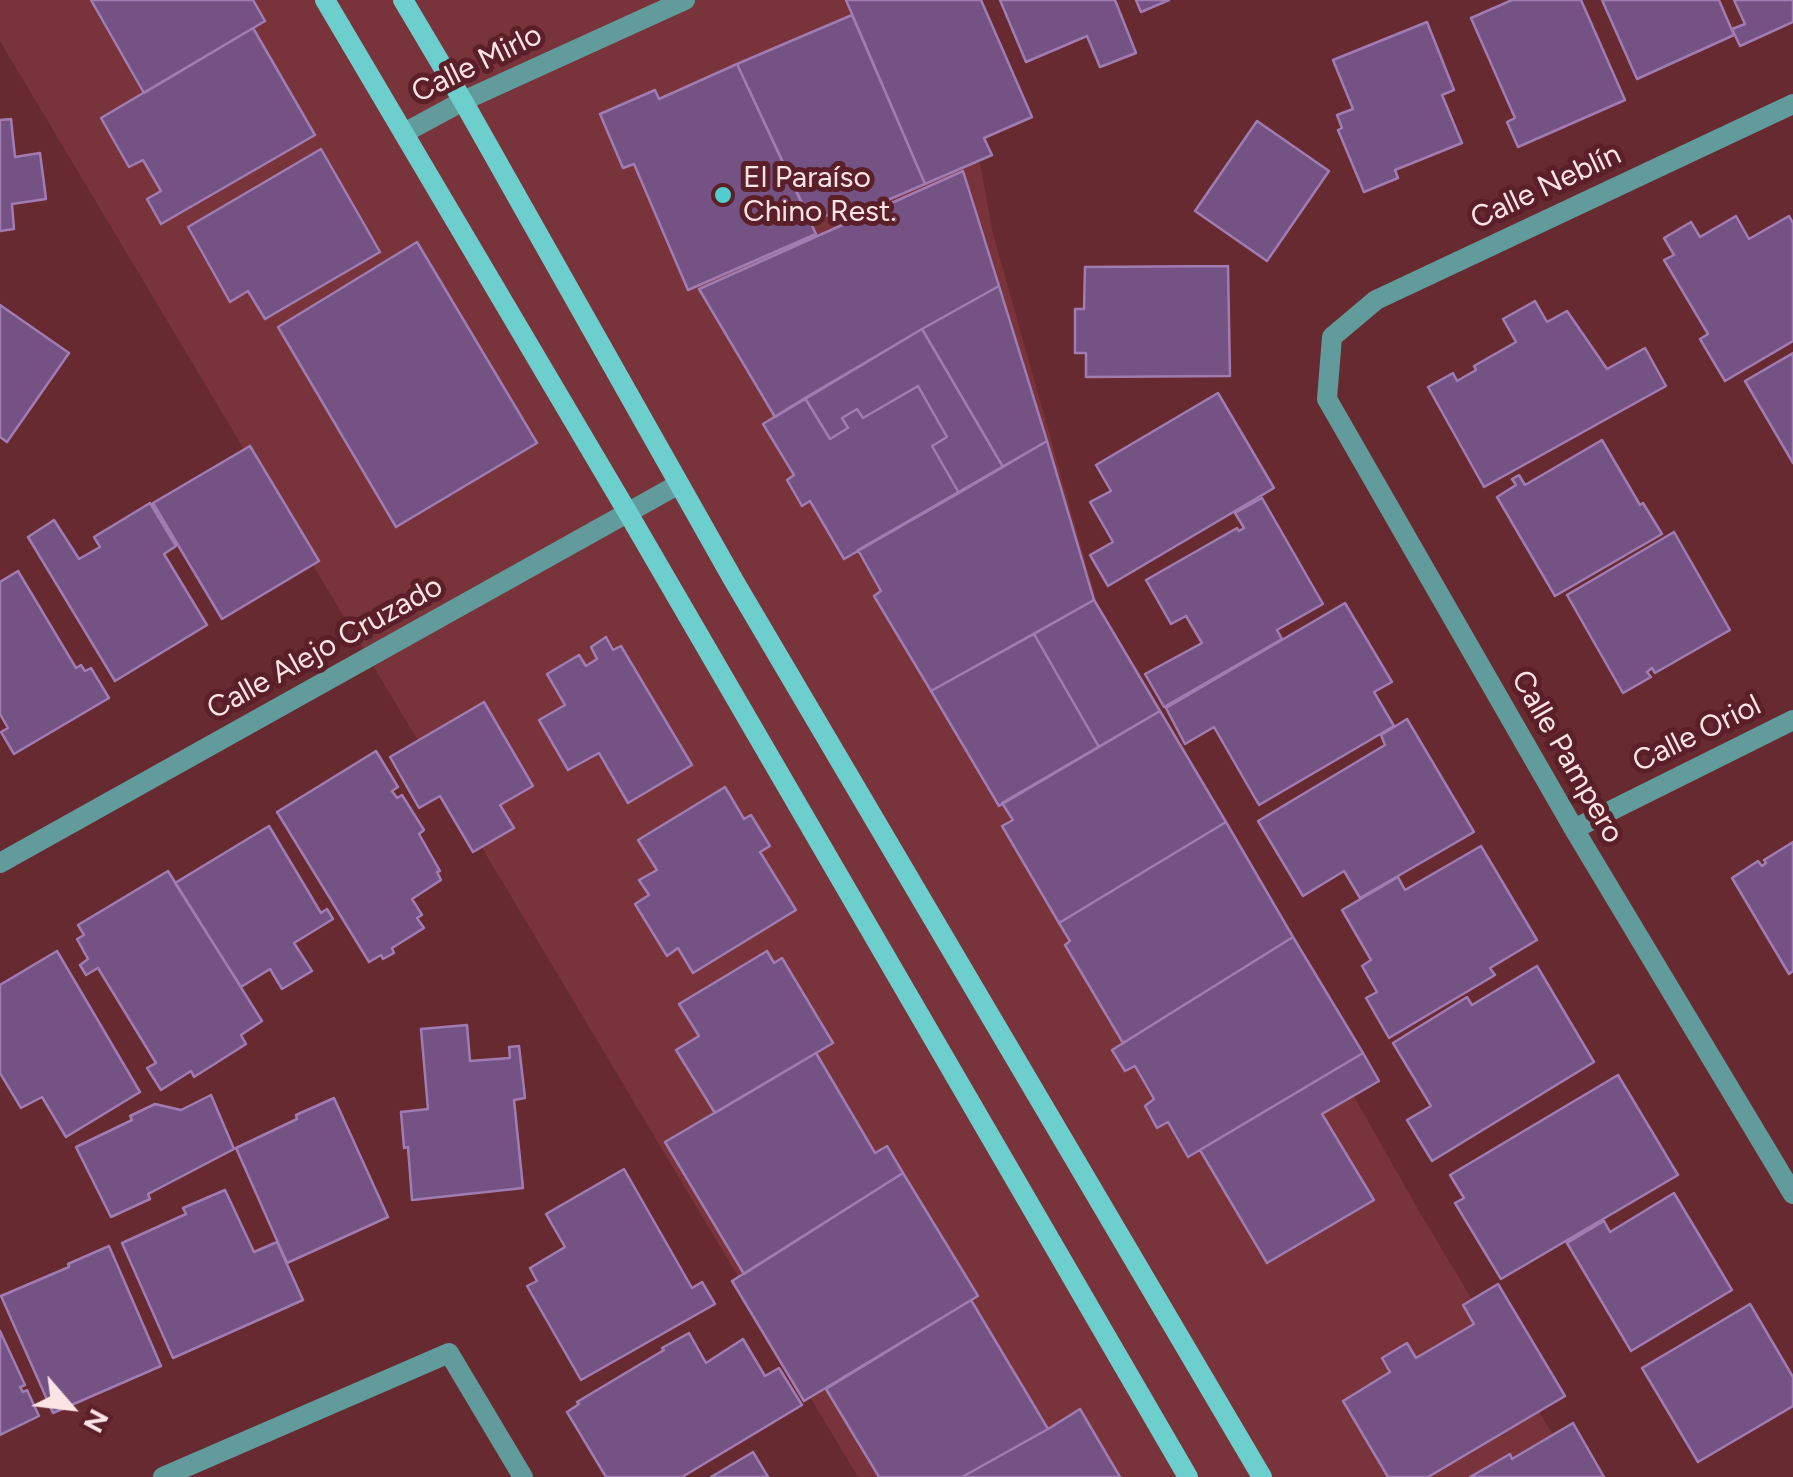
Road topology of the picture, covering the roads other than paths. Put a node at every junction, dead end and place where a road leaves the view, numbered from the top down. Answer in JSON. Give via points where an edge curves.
{"nodes":[{"id":1,"x":325,"y":0,"type":"edge"},
{"id":2,"x":403,"y":0,"type":"edge"},
{"id":3,"x":685,"y":0,"type":"edge"},
{"id":4,"x":463,"y":101,"type":"junction"},
{"id":5,"x":1793,"y":104,"type":"edge"},
{"id":6,"x":404,"y":133,"type":"junction"},
{"id":7,"x":1332,"y":337,"type":"joint"},
{"id":8,"x":678,"y":484,"type":"junction"},
{"id":9,"x":628,"y":513,"type":"junction"},
{"id":10,"x":1793,"y":720,"type":"edge"},
{"id":11,"x":1574,"y":829,"type":"junction"},
{"id":12,"x":0,"y":863,"type":"edge"},
{"id":13,"x":1793,"y":1194,"type":"edge"},
{"id":14,"x":163,"y":1477,"type":"edge"},
{"id":15,"x":523,"y":1477,"type":"edge"},
{"id":16,"x":1188,"y":1477,"type":"edge"},
{"id":17,"x":1262,"y":1477,"type":"edge"}],
"edges":[{"from":1,"to":6,"type":"street"},
{"from":2,"to":4,"type":"street"},
{"from":3,"to":4,"type":"street","name":"Calle Mirlo"},
{"from":4,"to":6,"type":"street","name":"Calle Mirlo"},
{"from":4,"to":8,"type":"street"},
{"from":5,"to":7,"type":"street","name":"Calle Neblín","via":[[1376,300]]},
{"from":6,"to":9,"type":"street"},
{"from":7,"to":11,"type":"street","name":"Calle Pampero","via":[[1326,399]]},
{"from":8,"to":9,"type":"street","name":"Calle Alejo Cruzado"},
{"from":8,"to":17,"type":"street"},
{"from":9,"to":12,"type":"street","name":"Calle Alejo Cruzado"},
{"from":9,"to":16,"type":"street"},
{"from":10,"to":11,"type":"street","name":"Calle Oriol"},
{"from":11,"to":13,"type":"street","name":"Calle Pampero"},
{"from":14,"to":15,"type":"street","via":[[448,1353]]}]}
